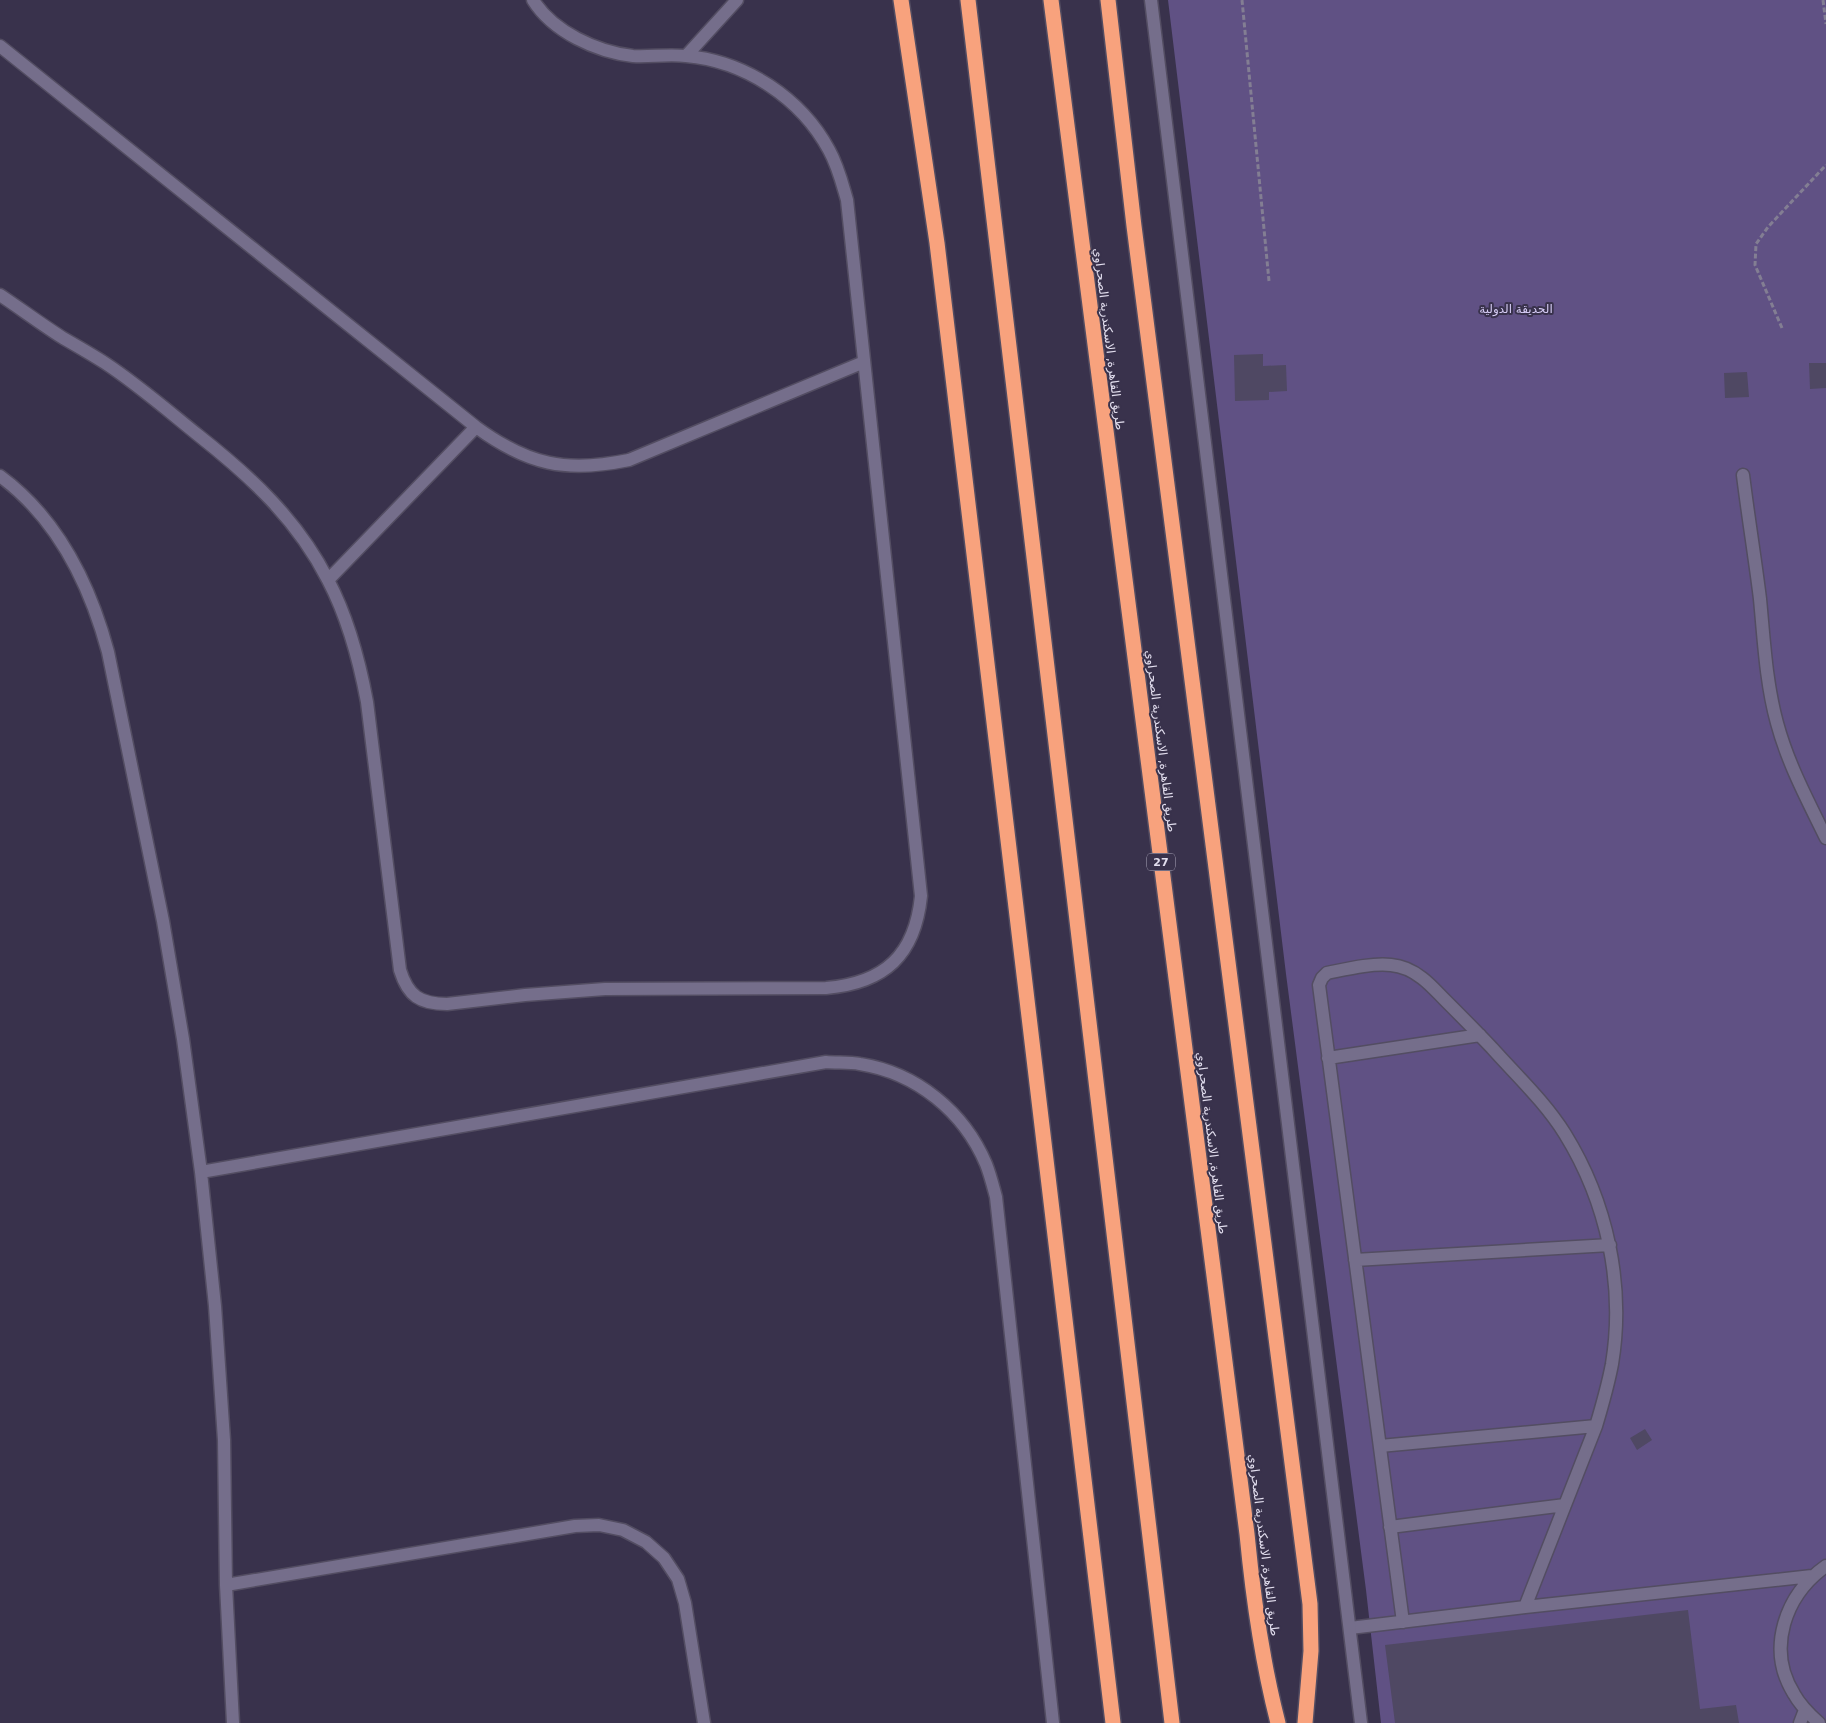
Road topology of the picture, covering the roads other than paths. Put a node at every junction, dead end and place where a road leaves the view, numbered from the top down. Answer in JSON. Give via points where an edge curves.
{"nodes":[{"id":1,"x":533,"y":0,"type":"edge"},
{"id":2,"x":737,"y":0,"type":"edge"},
{"id":3,"x":901,"y":0,"type":"edge"},
{"id":4,"x":968,"y":0,"type":"edge"},
{"id":5,"x":1051,"y":0,"type":"edge"},
{"id":6,"x":1108,"y":0,"type":"edge"},
{"id":7,"x":1151,"y":0,"type":"edge"},
{"id":8,"x":0,"y":46,"type":"edge"},
{"id":9,"x":686,"y":56,"type":"junction"},
{"id":10,"x":0,"y":295,"type":"edge"},
{"id":11,"x":864,"y":362,"type":"junction"},
{"id":12,"x":476,"y":427,"type":"junction"},
{"id":13,"x":1743,"y":475,"type":"dead end"},
{"id":14,"x":0,"y":476,"type":"edge"},
{"id":15,"x":328,"y":580,"type":"junction"},
{"id":16,"x":1826,"y":838,"type":"edge"},
{"id":17,"x":1480,"y":1035,"type":"junction"},
{"id":18,"x":1328,"y":1058,"type":"junction"},
{"id":19,"x":202,"y":1172,"type":"junction"},
{"id":20,"x":1610,"y":1244,"type":"junction"},
{"id":21,"x":1355,"y":1260,"type":"junction"},
{"id":22,"x":1596,"y":1426,"type":"junction"},
{"id":23,"x":1380,"y":1446,"type":"junction"},
{"id":24,"x":1565,"y":1505,"type":"junction"},
{"id":25,"x":1390,"y":1527,"type":"junction"},
{"id":26,"x":1826,"y":1566,"type":"edge"},
{"id":27,"x":1812,"y":1576,"type":"junction"},
{"id":28,"x":226,"y":1585,"type":"junction"},
{"id":29,"x":1525,"y":1607,"type":"junction"},
{"id":30,"x":1403,"y":1622,"type":"junction"},
{"id":31,"x":1350,"y":1628,"type":"junction"},
{"id":32,"x":1805,"y":1710,"type":"junction"},
{"id":33,"x":233,"y":1723,"type":"edge"},
{"id":34,"x":704,"y":1723,"type":"edge"},
{"id":35,"x":1053,"y":1723,"type":"edge"},
{"id":36,"x":1112,"y":1723,"type":"edge"},
{"id":37,"x":1172,"y":1723,"type":"edge"},
{"id":38,"x":1278,"y":1723,"type":"edge"},
{"id":39,"x":1305,"y":1723,"type":"edge"},
{"id":40,"x":1361,"y":1723,"type":"edge"},
{"id":41,"x":1800,"y":1723,"type":"edge"},
{"id":42,"x":1819,"y":1723,"type":"edge"}],
"edges":[{"from":1,"to":9,"type":"street","via":[[555,24],[579,40],[605,51],[633,56]]},
{"from":2,"to":9,"type":"street"},
{"from":3,"to":36,"type":"highway","via":[[937,243]]},
{"from":4,"to":37,"type":"highway"},
{"from":5,"to":38,"type":"highway","name":"طريق القاهرة, الاسكندرية الصحراوي","number":"27","via":[[1253,1593]]},
{"from":6,"to":39,"type":"highway","via":[[1310,1604]]},
{"from":7,"to":31,"type":"street"},
{"from":8,"to":12,"type":"street"},
{"from":9,"to":11,"type":"street","via":[[733,66],[777,90],[803,114],[829,150],[847,200]]},
{"from":10,"to":15,"type":"street","via":[[149,395],[254,482],[282,512]]},
{"from":11,"to":12,"type":"street","via":[[629,460],[603,466],[576,467],[524,456],[500,445]]},
{"from":11,"to":15,"type":"street","via":[[921,896],[919,917],[901,955],[886,970],[868,980],[826,988],[605,989],[447,1004],[422,1001],[411,993],[400,970],[359,660]]},
{"from":12,"to":15,"type":"street"},
{"from":13,"to":16,"type":"street","via":[[1770,694],[1786,754]]},
{"from":14,"to":19,"type":"street","via":[[51,528],[86,586],[99,618],[162,921]]},
{"from":17,"to":18,"type":"street"},
{"from":17,"to":18,"type":"street","via":[[1424,979],[1407,968],[1384,965],[1343,970],[1327,973],[1319,984]]},
{"from":17,"to":20,"type":"street","via":[[1542,1102],[1565,1134],[1587,1176]]},
{"from":18,"to":21,"type":"street"},
{"from":19,"to":28,"type":"street","via":[[224,1440]]},
{"from":19,"to":35,"type":"street","via":[[826,1062],[860,1064],[893,1072],[923,1087],[949,1108],[971,1134],[986,1165],[996,1197]]},
{"from":20,"to":21,"type":"street"},
{"from":20,"to":22,"type":"street","via":[[1616,1284],[1616,1324],[1612,1364]]},
{"from":21,"to":23,"type":"street"},
{"from":22,"to":23,"type":"street"},
{"from":22,"to":24,"type":"street"},
{"from":23,"to":25,"type":"street"},
{"from":24,"to":25,"type":"street"},
{"from":24,"to":29,"type":"street"},
{"from":25,"to":30,"type":"street"},
{"from":26,"to":27,"type":"street"},
{"from":27,"to":29,"type":"street"},
{"from":27,"to":32,"type":"street","via":[[1788,1610],[1782,1631],[1785,1673]]},
{"from":28,"to":33,"type":"street"},
{"from":28,"to":34,"type":"street","via":[[575,1526],[599,1525],[624,1530],[646,1542],[664,1558],[678,1579],[685,1603]]},
{"from":29,"to":30,"type":"street"},
{"from":30,"to":31,"type":"street"},
{"from":31,"to":40,"type":"street"},
{"from":32,"to":41,"type":"street"},
{"from":32,"to":42,"type":"street"}]}
